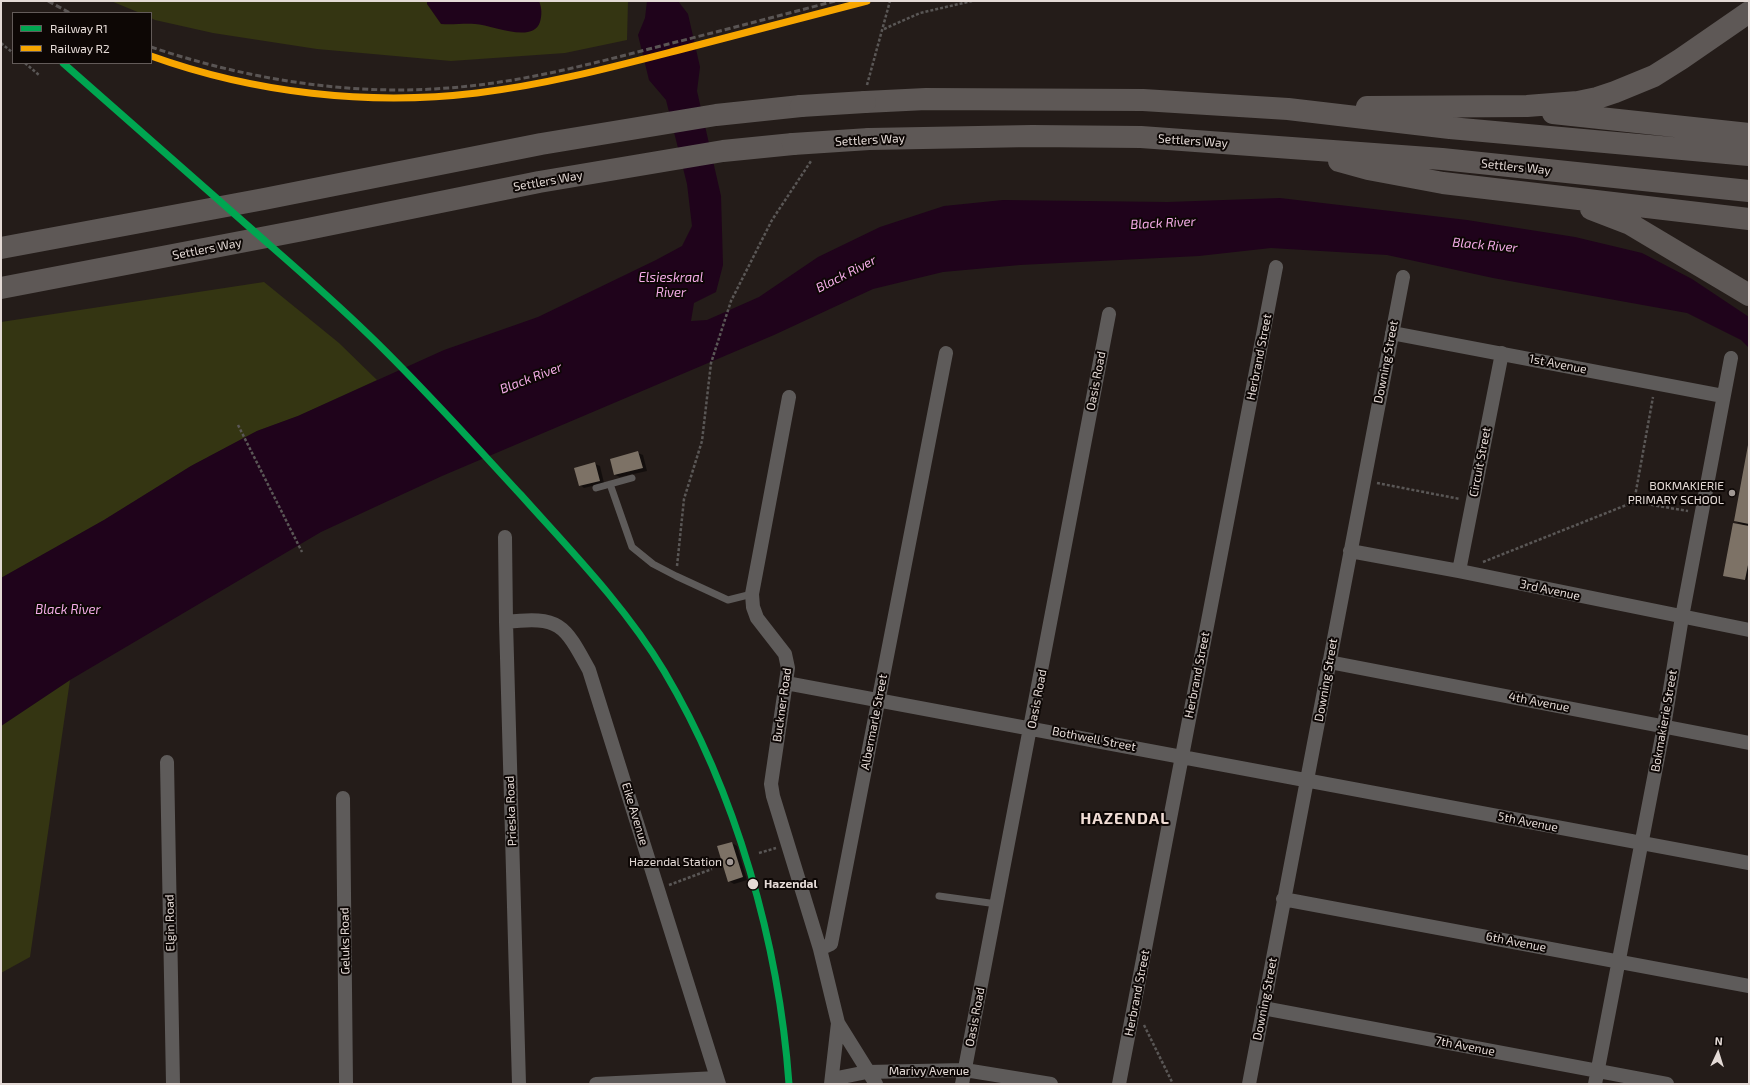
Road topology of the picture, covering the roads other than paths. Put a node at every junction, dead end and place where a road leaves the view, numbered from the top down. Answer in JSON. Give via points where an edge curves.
{"nodes":[{"id":1,"x":1749,"y":12,"type":"edge"},
{"id":2,"x":1488,"y":107,"type":"junction"},
{"id":3,"x":1288,"y":109,"type":"junction"},
{"id":4,"x":1749,"y":134,"type":"edge"},
{"id":5,"x":1293,"y":149,"type":"junction"},
{"id":6,"x":1749,"y":155,"type":"edge"},
{"id":7,"x":1749,"y":191,"type":"edge"},
{"id":8,"x":1546,"y":196,"type":"junction"},
{"id":9,"x":1749,"y":219,"type":"edge"},
{"id":10,"x":1,"y":248,"type":"edge"},
{"id":11,"x":1276,"y":267,"type":"dead end"},
{"id":12,"x":1403,"y":277,"type":"dead end"},
{"id":13,"x":1,"y":288,"type":"edge"},
{"id":14,"x":1749,"y":296,"type":"edge"},
{"id":15,"x":1109,"y":314,"type":"dead end"},
{"id":16,"x":1392,"y":333,"type":"junction"},
{"id":17,"x":946,"y":353,"type":"dead end"},
{"id":18,"x":1502,"y":353,"type":"junction"},
{"id":19,"x":1731,"y":358,"type":"dead end"},
{"id":20,"x":1723,"y":396,"type":"junction"},
{"id":21,"x":789,"y":397,"type":"dead end"},
{"id":22,"x":632,"y":478,"type":"dead end"},
{"id":23,"x":610,"y":484,"type":"junction"},
{"id":24,"x":596,"y":488,"type":"dead end"},
{"id":25,"x":505,"y":537,"type":"dead end"},
{"id":26,"x":1350,"y":551,"type":"junction"},
{"id":27,"x":1459,"y":571,"type":"junction"},
{"id":28,"x":752,"y":594,"type":"junction"},
{"id":29,"x":1682,"y":617,"type":"junction"},
{"id":30,"x":506,"y":622,"type":"junction"},
{"id":31,"x":1749,"y":630,"type":"edge"},
{"id":32,"x":1329,"y":662,"type":"junction"},
{"id":33,"x":786,"y":683,"type":"junction"},
{"id":34,"x":878,"y":700,"type":"junction"},
{"id":35,"x":1664,"y":726,"type":"junction"},
{"id":36,"x":1031,"y":728,"type":"junction"},
{"id":37,"x":1749,"y":743,"type":"edge"},
{"id":38,"x":1182,"y":756,"type":"junction"},
{"id":39,"x":166,"y":762,"type":"dead end"},
{"id":40,"x":1308,"y":780,"type":"junction"},
{"id":41,"x":343,"y":798,"type":"dead end"},
{"id":42,"x":1640,"y":843,"type":"junction"},
{"id":43,"x":1749,"y":863,"type":"edge"},
{"id":44,"x":939,"y":896,"type":"dead end"},
{"id":45,"x":1283,"y":899,"type":"junction"},
{"id":46,"x":997,"y":904,"type":"junction"},
{"id":47,"x":820,"y":949,"type":"junction"},
{"id":48,"x":1618,"y":961,"type":"junction"},
{"id":49,"x":1749,"y":986,"type":"edge"},
{"id":50,"x":1263,"y":1008,"type":"junction"},
{"id":51,"x":838,"y":1023,"type":"junction"},
{"id":52,"x":965,"y":1070,"type":"junction"},
{"id":53,"x":867,"y":1072,"type":"junction"},
{"id":54,"x":1596,"y":1077,"type":"edge"},
{"id":55,"x":718,"y":1081,"type":"edge"},
{"id":56,"x":831,"y":1082,"type":"edge"},
{"id":57,"x":669,"y":1083,"type":"edge"},
{"id":58,"x":173,"y":1084,"type":"edge"},
{"id":59,"x":346,"y":1084,"type":"edge"},
{"id":60,"x":519,"y":1084,"type":"edge"},
{"id":61,"x":596,"y":1084,"type":"edge"},
{"id":62,"x":876,"y":1084,"type":"edge"},
{"id":63,"x":962,"y":1084,"type":"edge"},
{"id":64,"x":1051,"y":1084,"type":"edge"},
{"id":65,"x":1119,"y":1084,"type":"edge"},
{"id":66,"x":1249,"y":1084,"type":"edge"},
{"id":67,"x":1667,"y":1084,"type":"edge"}],
"edges":[{"from":1,"to":2,"type":"highway","via":[[1663,70],[1615,92],[1578,102]]},
{"from":2,"to":3,"type":"highway"},
{"from":2,"to":4,"type":"highway"},
{"from":3,"to":6,"type":"highway","via":[[1458,129]]},
{"from":3,"to":10,"type":"highway","bridge":true,"via":[[1143,100],[926,99],[865,96],[716,115],[541,144]]},
{"from":5,"to":7,"type":"highway","name":"Settlers Way","via":[[1442,159]]},
{"from":5,"to":8,"type":"highway","via":[[1405,176]]},
{"from":5,"to":13,"type":"highway","name":"Settlers Way","bridge":true,"via":[[1141,137],[1032,136],[869,139],[723,151],[539,182]]},
{"from":8,"to":9,"type":"highway"},
{"from":8,"to":14,"type":"highway","via":[[1630,224]]},
{"from":11,"to":38,"type":"street","name":"Herbrand Street"},
{"from":12,"to":16,"type":"street","name":"Downing Street"},
{"from":15,"to":36,"type":"street","name":"Oasis Road"},
{"from":16,"to":18,"type":"street","name":"1st Avenue"},
{"from":16,"to":26,"type":"street","name":"Downing Street"},
{"from":17,"to":34,"type":"street","name":"Albermarle Street"},
{"from":18,"to":20,"type":"street","name":"1st Avenue"},
{"from":18,"to":27,"type":"street","name":"Circuit Street"},
{"from":19,"to":20,"type":"street","name":"Bokmakierie Street"},
{"from":20,"to":29,"type":"street","name":"Bokmakierie Street"},
{"from":21,"to":28,"type":"street","name":"Buckner Road"},
{"from":22,"to":23,"type":"lane"},
{"from":23,"to":24,"type":"lane"},
{"from":23,"to":28,"type":"lane","via":[[632,546],[652,564],[728,600]]},
{"from":25,"to":30,"type":"street","name":"Prieska Road"},
{"from":26,"to":27,"type":"street","name":"3rd Avenue"},
{"from":26,"to":32,"type":"street","name":"Downing Street"},
{"from":27,"to":29,"type":"street","name":"3rd Avenue"},
{"from":28,"to":33,"type":"street","name":"Buckner Road","via":[[752,607],[757,618],[788,660]]},
{"from":29,"to":31,"type":"street","name":"3rd Avenue"},
{"from":29,"to":35,"type":"street","name":"Bokmakierie Street"},
{"from":30,"to":55,"type":"street","name":"Eike Avenue","via":[[533,619],[560,627],[568,635],[589,670]]},
{"from":30,"to":60,"type":"street","name":"Prieska Road"},
{"from":32,"to":35,"type":"street","name":"4th Avenue"},
{"from":32,"to":40,"type":"street","name":"Downing Street"},
{"from":33,"to":34,"type":"street","name":"Bothwell Street"},
{"from":33,"to":47,"type":"street","name":"Buckner Road","via":[[771,784]]},
{"from":34,"to":36,"type":"street","name":"Bothwell Street"},
{"from":34,"to":47,"type":"street","name":"Albermarle Street","via":[[831,944]]},
{"from":35,"to":37,"type":"street","name":"4th Avenue"},
{"from":35,"to":42,"type":"street","name":"Bokmakierie Street"},
{"from":36,"to":38,"type":"street","name":"Bothwell Street"},
{"from":36,"to":46,"type":"street","name":"Oasis Road"},
{"from":38,"to":40,"type":"street","name":"Bothwell Street"},
{"from":38,"to":65,"type":"street","name":"Herbrand Street"},
{"from":39,"to":58,"type":"street","name":"Elgin Road"},
{"from":40,"to":42,"type":"street","name":"5th Avenue"},
{"from":40,"to":45,"type":"street","name":"Downing Street"},
{"from":41,"to":59,"type":"street","name":"Geluks Road"},
{"from":42,"to":43,"type":"street","name":"5th Avenue"},
{"from":42,"to":48,"type":"street","name":"Bokmakierie Street"},
{"from":44,"to":46,"type":"lane"},
{"from":45,"to":48,"type":"street","name":"6th Avenue"},
{"from":45,"to":50,"type":"street","name":"Downing Street"},
{"from":46,"to":52,"type":"street","name":"Oasis Road"},
{"from":47,"to":51,"type":"street"},
{"from":48,"to":49,"type":"street","name":"6th Avenue"},
{"from":48,"to":54,"type":"street","name":"Bokmakierie Street"},
{"from":50,"to":54,"type":"street","name":"7th Avenue"},
{"from":50,"to":66,"type":"street","name":"Downing Street"},
{"from":51,"to":53,"type":"street"},
{"from":51,"to":56,"type":"street"},
{"from":52,"to":53,"type":"street","name":"Marivy Avenue"},
{"from":52,"to":63,"type":"street","name":"Oasis Road"},
{"from":52,"to":64,"type":"street","name":"Marivy Avenue"},
{"from":53,"to":56,"type":"street","name":"Marivy Avenue"},
{"from":53,"to":62,"type":"street"},
{"from":54,"to":67,"type":"street","name":"7th Avenue"},
{"from":55,"to":57,"type":"street"},
{"from":57,"to":61,"type":"street"}]}
